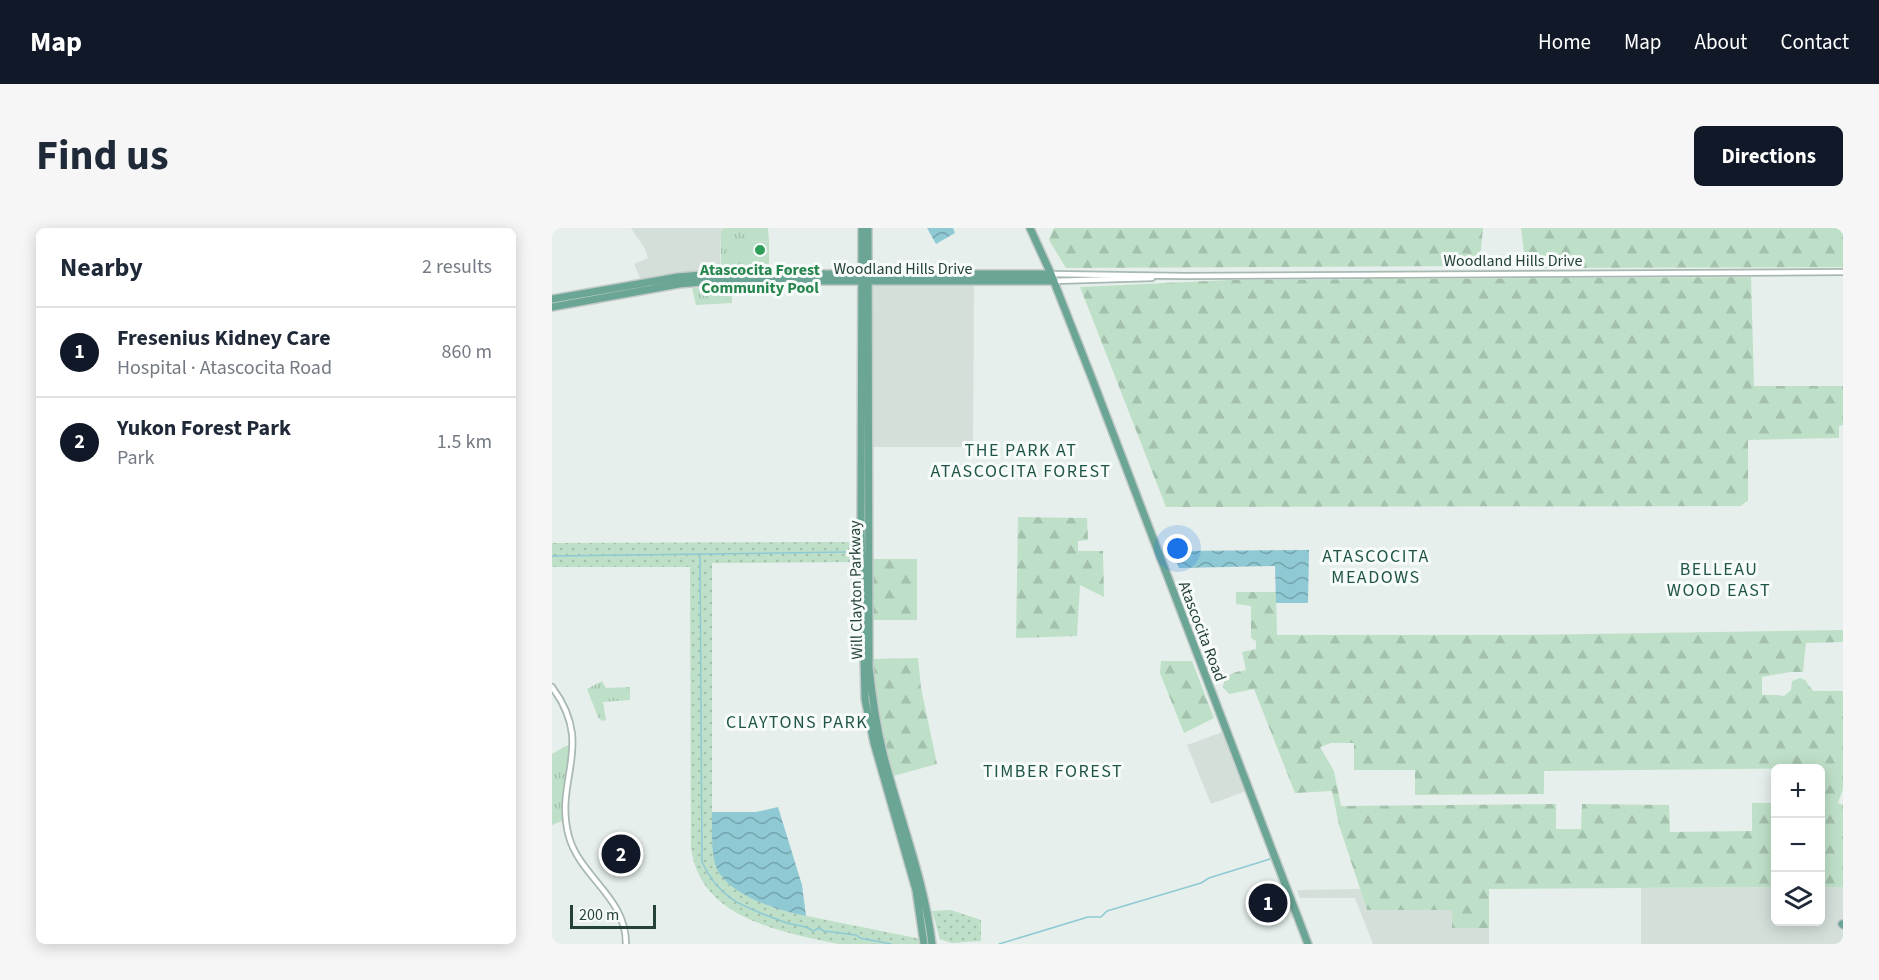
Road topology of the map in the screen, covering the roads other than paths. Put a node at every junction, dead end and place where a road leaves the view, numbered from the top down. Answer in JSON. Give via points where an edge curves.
{"nodes":[{"id":1,"x":862,"y":228,"type":"edge"},
{"id":2,"x":868,"y":228,"type":"edge"},
{"id":3,"x":1030,"y":228,"type":"edge"},
{"id":4,"x":1843,"y":272,"type":"edge"},
{"id":5,"x":865,"y":277,"type":"junction"},
{"id":6,"x":1052,"y":278,"type":"junction"},
{"id":7,"x":552,"y":299,"type":"edge"},
{"id":8,"x":552,"y":307,"type":"edge"},
{"id":9,"x":552,"y":687,"type":"edge"},
{"id":10,"x":912,"y":859,"type":"junction"},
{"id":11,"x":626,"y":944,"type":"edge"},
{"id":12,"x":924,"y":944,"type":"edge"},
{"id":13,"x":932,"y":944,"type":"edge"},
{"id":14,"x":1308,"y":944,"type":"edge"}],
"edges":[{"from":1,"to":5,"type":"main road","name":"Will Clayton Parkway"},
{"from":2,"to":5,"type":"main road","name":"Will Clayton Parkway"},
{"from":3,"to":6,"type":"main road","name":"Atascocita Road"},
{"from":4,"to":6,"type":"street","name":"Woodland Hills Drive"},
{"from":5,"to":6,"type":"main road","name":"Woodland Hills Drive"},
{"from":5,"to":7,"type":"main road","name":"Woodland Hills Drive","via":[[694,275]]},
{"from":5,"to":8,"type":"main road","name":"Woodland Hills Drive","via":[[695,282]]},
{"from":5,"to":10,"type":"main road","name":"Will Clayton Parkway","via":[[865,600],[870,708]]},
{"from":6,"to":14,"type":"main road","name":"Atascocita Road"},
{"from":9,"to":11,"type":"street","via":[[572,729],[573,758],[565,802],[569,836],[577,855],[617,908]]},
{"from":10,"to":12,"type":"main road","name":"Will Clayton Parkway"},
{"from":10,"to":13,"type":"main road","name":"Will Clayton Parkway","via":[[925,900]]}]}
